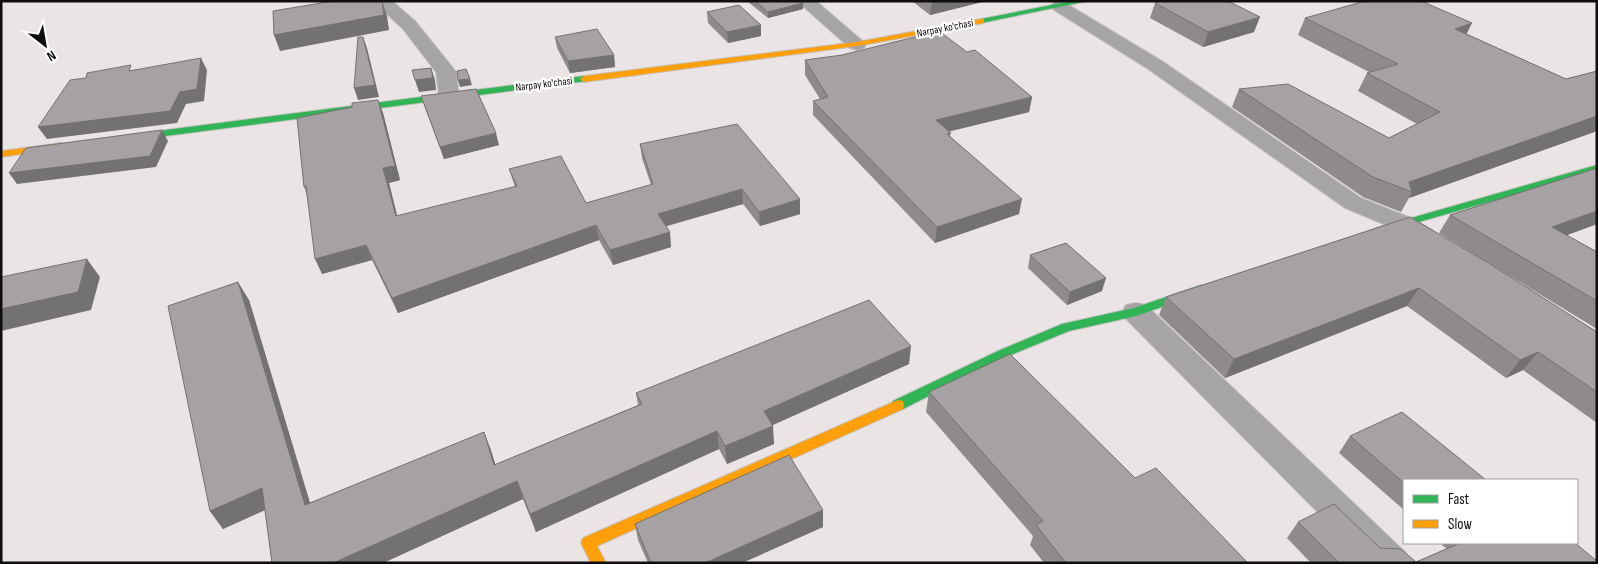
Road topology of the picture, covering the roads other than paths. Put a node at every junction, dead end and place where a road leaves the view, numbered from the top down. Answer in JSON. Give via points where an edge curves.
{"nodes":[{"id":1,"x":381,"y":1,"type":"edge"},
{"id":2,"x":805,"y":1,"type":"edge"},
{"id":3,"x":1085,"y":1,"type":"edge"},
{"id":4,"x":1060,"y":6,"type":"junction"},
{"id":5,"x":856,"y":44,"type":"junction"},
{"id":6,"x":449,"y":96,"type":"junction"},
{"id":7,"x":118,"y":139,"type":"edge"},
{"id":8,"x":69,"y":145,"type":"edge"},
{"id":9,"x":1,"y":154,"type":"edge"},
{"id":10,"x":1597,"y":168,"type":"edge"},
{"id":11,"x":1402,"y":223,"type":"junction"},
{"id":12,"x":1365,"y":235,"type":"edge"},
{"id":13,"x":1441,"y":247,"type":"edge"},
{"id":14,"x":1217,"y":283,"type":"edge"},
{"id":15,"x":1136,"y":312,"type":"junction"},
{"id":16,"x":599,"y":563,"type":"edge"},
{"id":17,"x":1392,"y":563,"type":"edge"}],
"edges":[{"from":1,"to":6,"type":"street","via":[[409,25],[446,72]]},
{"from":2,"to":5,"type":"street"},
{"from":3,"to":4,"type":"main road","name":"Narpay ko'chasi"},
{"from":4,"to":5,"type":"main road","name":"Narpay ko'chasi"},
{"from":4,"to":11,"type":"street","via":[[1155,64],[1353,203]]},
{"from":5,"to":6,"type":"main road","name":"Narpay ko'chasi"},
{"from":6,"to":7,"type":"main road","name":"Narpay ko'chasi"},
{"from":8,"to":9,"type":"main road"},
{"from":10,"to":11,"type":"main road"},
{"from":11,"to":12,"type":"main road"},
{"from":11,"to":13,"type":"street"},
{"from":14,"to":15,"type":"main road"},
{"from":15,"to":16,"type":"main road","via":[[1066,328],[1002,354],[873,417],[588,543]]},
{"from":15,"to":17,"type":"street"}]}
